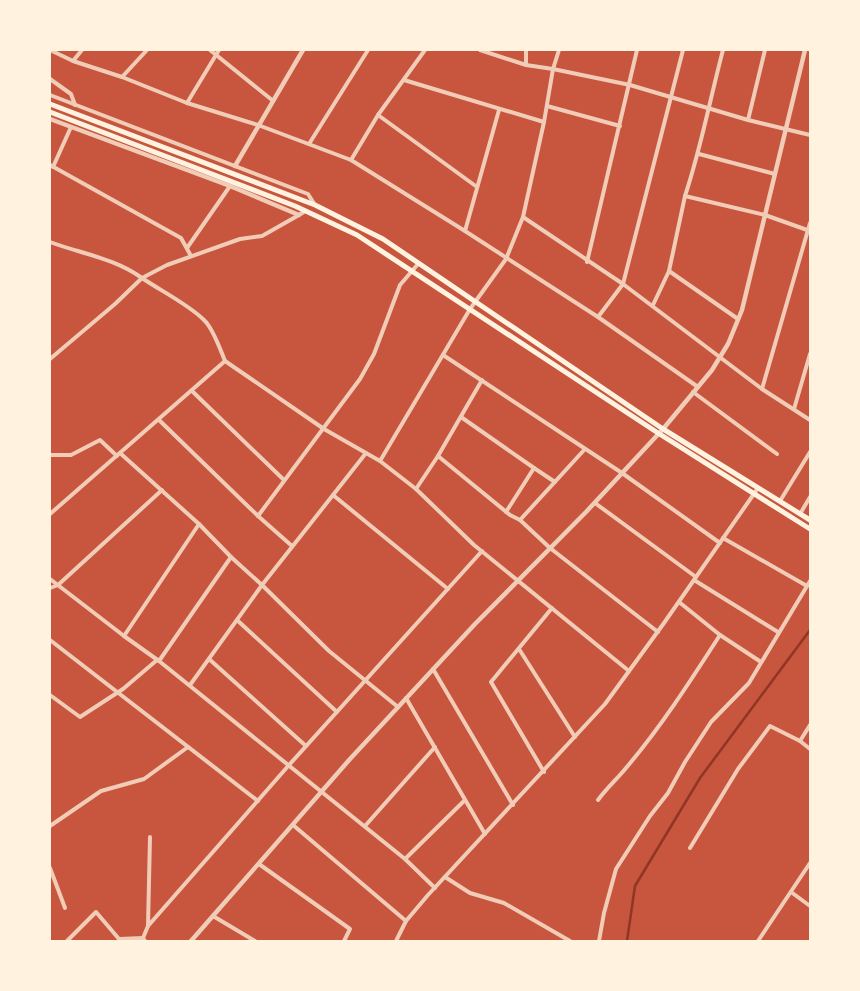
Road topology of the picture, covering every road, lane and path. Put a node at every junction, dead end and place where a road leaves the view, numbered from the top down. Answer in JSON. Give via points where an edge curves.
{"nodes":[{"id":1,"x":50,"y":50,"type":"edge"},
{"id":2,"x":82,"y":50,"type":"edge"},
{"id":3,"x":147,"y":50,"type":"edge"},
{"id":4,"x":210,"y":50,"type":"edge"},
{"id":5,"x":219,"y":50,"type":"edge"},
{"id":6,"x":303,"y":50,"type":"edge"},
{"id":7,"x":368,"y":50,"type":"edge"},
{"id":8,"x":425,"y":50,"type":"edge"},
{"id":9,"x":480,"y":50,"type":"edge"},
{"id":10,"x":526,"y":50,"type":"edge"},
{"id":11,"x":559,"y":50,"type":"edge"},
{"id":12,"x":637,"y":50,"type":"edge"},
{"id":13,"x":683,"y":50,"type":"edge"},
{"id":14,"x":723,"y":50,"type":"edge"},
{"id":15,"x":765,"y":50,"type":"edge"},
{"id":16,"x":805,"y":50,"type":"edge"},
{"id":17,"x":216,"y":55,"type":"junction"},
{"id":18,"x":73,"y":61,"type":"junction"},
{"id":19,"x":526,"y":65,"type":"junction"},
{"id":20,"x":553,"y":70,"type":"junction"},
{"id":21,"x":122,"y":77,"type":"junction"},
{"id":22,"x":50,"y":80,"type":"edge"},
{"id":23,"x":404,"y":80,"type":"junction"},
{"id":24,"x":630,"y":85,"type":"junction"},
{"id":25,"x":50,"y":95,"type":"edge"},
{"id":26,"x":672,"y":96,"type":"junction"},
{"id":27,"x":272,"y":100,"type":"junction"},
{"id":28,"x":187,"y":103,"type":"junction"},
{"id":29,"x":50,"y":104,"type":"edge"},
{"id":30,"x":75,"y":105,"type":"junction"},
{"id":31,"x":547,"y":106,"type":"junction"},
{"id":32,"x":707,"y":108,"type":"junction"},
{"id":33,"x":499,"y":110,"type":"junction"},
{"id":34,"x":50,"y":112,"type":"edge"},
{"id":35,"x":378,"y":114,"type":"junction"},
{"id":36,"x":50,"y":119,"type":"edge"},
{"id":37,"x":748,"y":120,"type":"junction"},
{"id":38,"x":544,"y":122,"type":"junction"},
{"id":39,"x":258,"y":125,"type":"junction"},
{"id":40,"x":620,"y":126,"type":"junction"},
{"id":41,"x":70,"y":127,"type":"junction"},
{"id":42,"x":786,"y":128,"type":"junction"},
{"id":43,"x":810,"y":135,"type":"edge"},
{"id":44,"x":309,"y":144,"type":"junction"},
{"id":45,"x":699,"y":154,"type":"junction"},
{"id":46,"x":351,"y":160,"type":"junction"},
{"id":47,"x":51,"y":166,"type":"edge"},
{"id":48,"x":234,"y":166,"type":"junction"},
{"id":49,"x":775,"y":174,"type":"junction"},
{"id":50,"x":230,"y":186,"type":"junction"},
{"id":51,"x":477,"y":187,"type":"junction"},
{"id":52,"x":684,"y":196,"type":"junction"},
{"id":53,"x":315,"y":205,"type":"junction"},
{"id":54,"x":305,"y":211,"type":"junction"},
{"id":55,"x":299,"y":215,"type":"junction"},
{"id":56,"x":765,"y":215,"type":"junction"},
{"id":57,"x":523,"y":217,"type":"junction"},
{"id":58,"x":810,"y":223,"type":"edge"},
{"id":59,"x":465,"y":231,"type":"junction"},
{"id":60,"x":809,"y":231,"type":"edge"},
{"id":61,"x":50,"y":242,"type":"edge"},
{"id":62,"x":187,"y":248,"type":"junction"},
{"id":63,"x":191,"y":256,"type":"junction"},
{"id":64,"x":506,"y":259,"type":"junction"},
{"id":65,"x":587,"y":262,"type":"junction"},
{"id":66,"x":418,"y":264,"type":"junction"},
{"id":67,"x":412,"y":270,"type":"junction"},
{"id":68,"x":669,"y":271,"type":"junction"},
{"id":69,"x":142,"y":278,"type":"junction"},
{"id":70,"x":623,"y":284,"type":"junction"},
{"id":71,"x":476,"y":302,"type":"junction"},
{"id":72,"x":653,"y":305,"type":"junction"},
{"id":73,"x":470,"y":309,"type":"junction"},
{"id":74,"x":598,"y":316,"type":"junction"},
{"id":75,"x":738,"y":319,"type":"junction"},
{"id":76,"x":810,"y":354,"type":"edge"},
{"id":77,"x":443,"y":355,"type":"junction"},
{"id":78,"x":721,"y":356,"type":"junction"},
{"id":79,"x":50,"y":358,"type":"edge"},
{"id":80,"x":225,"y":361,"type":"junction"},
{"id":81,"x":482,"y":380,"type":"junction"},
{"id":82,"x":698,"y":387,"type":"junction"},
{"id":83,"x":762,"y":389,"type":"junction"},
{"id":84,"x":192,"y":391,"type":"junction"},
{"id":85,"x":694,"y":392,"type":"junction"},
{"id":86,"x":794,"y":409,"type":"junction"},
{"id":87,"x":461,"y":416,"type":"junction"},
{"id":88,"x":159,"y":420,"type":"junction"},
{"id":89,"x":810,"y":420,"type":"edge"},
{"id":90,"x":324,"y":429,"type":"junction"},
{"id":91,"x":663,"y":429,"type":"junction"},
{"id":92,"x":658,"y":433,"type":"junction"},
{"id":93,"x":585,"y":449,"type":"junction"},
{"id":94,"x":810,"y":452,"type":"edge"},
{"id":95,"x":366,"y":453,"type":"junction"},
{"id":96,"x":777,"y":454,"type":"dead end"},
{"id":97,"x":50,"y":455,"type":"edge"},
{"id":98,"x":119,"y":455,"type":"junction"},
{"id":99,"x":438,"y":456,"type":"junction"},
{"id":100,"x":380,"y":461,"type":"junction"},
{"id":101,"x":534,"y":468,"type":"junction"},
{"id":102,"x":622,"y":474,"type":"junction"},
{"id":103,"x":284,"y":480,"type":"junction"},
{"id":104,"x":555,"y":482,"type":"junction"},
{"id":105,"x":416,"y":489,"type":"junction"},
{"id":106,"x":162,"y":490,"type":"junction"},
{"id":107,"x":756,"y":490,"type":"junction"},
{"id":108,"x":333,"y":495,"type":"junction"},
{"id":109,"x":810,"y":497,"type":"edge"},
{"id":110,"x":780,"y":501,"type":"junction"},
{"id":111,"x":595,"y":503,"type":"junction"},
{"id":112,"x":506,"y":512,"type":"junction"},
{"id":113,"x":50,"y":514,"type":"edge"},
{"id":114,"x":800,"y":514,"type":"junction"},
{"id":115,"x":258,"y":516,"type":"junction"},
{"id":116,"x":520,"y":520,"type":"junction"},
{"id":117,"x":810,"y":520,"type":"edge"},
{"id":118,"x":199,"y":524,"type":"junction"},
{"id":119,"x":810,"y":529,"type":"edge"},
{"id":120,"x":724,"y":538,"type":"junction"},
{"id":121,"x":720,"y":543,"type":"junction"},
{"id":122,"x":292,"y":546,"type":"junction"},
{"id":123,"x":550,"y":548,"type":"junction"},
{"id":124,"x":482,"y":551,"type":"junction"},
{"id":125,"x":231,"y":557,"type":"junction"},
{"id":126,"x":50,"y":579,"type":"edge"},
{"id":127,"x":695,"y":579,"type":"junction"},
{"id":128,"x":518,"y":580,"type":"junction"},
{"id":129,"x":810,"y":581,"type":"edge"},
{"id":130,"x":58,"y":585,"type":"junction"},
{"id":131,"x":262,"y":585,"type":"junction"},
{"id":132,"x":807,"y":586,"type":"junction"},
{"id":133,"x":50,"y":588,"type":"edge"},
{"id":134,"x":448,"y":589,"type":"junction"},
{"id":135,"x":679,"y":602,"type":"junction"},
{"id":136,"x":552,"y":608,"type":"junction"},
{"id":137,"x":237,"y":620,"type":"junction"},
{"id":138,"x":658,"y":632,"type":"junction"},
{"id":139,"x":778,"y":632,"type":"junction"},
{"id":140,"x":720,"y":635,"type":"junction"},
{"id":141,"x":124,"y":636,"type":"junction"},
{"id":142,"x":50,"y":640,"type":"edge"},
{"id":143,"x":519,"y":649,"type":"junction"},
{"id":144,"x":209,"y":659,"type":"junction"},
{"id":145,"x":158,"y":660,"type":"junction"},
{"id":146,"x":761,"y":662,"type":"junction"},
{"id":147,"x":433,"y":669,"type":"junction"},
{"id":148,"x":629,"y":671,"type":"junction"},
{"id":149,"x":366,"y":679,"type":"junction"},
{"id":150,"x":190,"y":685,"type":"junction"},
{"id":151,"x":118,"y":693,"type":"junction"},
{"id":152,"x":50,"y":695,"type":"edge"},
{"id":153,"x":406,"y":698,"type":"junction"},
{"id":154,"x":398,"y":707,"type":"junction"},
{"id":155,"x":337,"y":712,"type":"junction"},
{"id":156,"x":810,"y":725,"type":"edge"},
{"id":157,"x":575,"y":737,"type":"junction"},
{"id":158,"x":800,"y":741,"type":"junction"},
{"id":159,"x":306,"y":746,"type":"junction"},
{"id":160,"x":188,"y":747,"type":"junction"},
{"id":161,"x":435,"y":747,"type":"junction"},
{"id":162,"x":810,"y":749,"type":"edge"},
{"id":163,"x":289,"y":765,"type":"junction"},
{"id":164,"x":544,"y":772,"type":"junction"},
{"id":165,"x":322,"y":791,"type":"junction"},
{"id":166,"x":258,"y":800,"type":"junction"},
{"id":167,"x":465,"y":800,"type":"junction"},
{"id":168,"x":598,"y":800,"type":"dead end"},
{"id":169,"x":513,"y":804,"type":"junction"},
{"id":170,"x":292,"y":825,"type":"junction"},
{"id":171,"x":50,"y":826,"type":"edge"},
{"id":172,"x":365,"y":826,"type":"junction"},
{"id":173,"x":485,"y":834,"type":"junction"},
{"id":174,"x":150,"y":837,"type":"dead end"},
{"id":175,"x":690,"y":848,"type":"dead end"},
{"id":176,"x":405,"y":860,"type":"junction"},
{"id":177,"x":810,"y":863,"type":"edge"},
{"id":178,"x":259,"y":864,"type":"junction"},
{"id":179,"x":50,"y":868,"type":"edge"},
{"id":180,"x":445,"y":877,"type":"junction"},
{"id":181,"x":52,"y":878,"type":"edge"},
{"id":182,"x":435,"y":888,"type":"junction"},
{"id":183,"x":791,"y":892,"type":"junction"},
{"id":184,"x":810,"y":906,"type":"edge"},
{"id":185,"x":65,"y":908,"type":"dead end"},
{"id":186,"x":213,"y":916,"type":"junction"},
{"id":187,"x":406,"y":921,"type":"junction"},
{"id":188,"x":148,"y":926,"type":"junction"},
{"id":189,"x":144,"y":939,"type":"edge"},
{"id":190,"x":67,"y":941,"type":"edge"},
{"id":191,"x":191,"y":941,"type":"edge"},
{"id":192,"x":256,"y":941,"type":"edge"},
{"id":193,"x":344,"y":941,"type":"edge"},
{"id":194,"x":396,"y":941,"type":"edge"},
{"id":195,"x":570,"y":941,"type":"edge"},
{"id":196,"x":599,"y":941,"type":"edge"},
{"id":197,"x":758,"y":941,"type":"edge"}],
"edges":[{"from":1,"to":18,"type":"street"},
{"from":2,"to":18,"type":"street"},
{"from":3,"to":21,"type":"street"},
{"from":4,"to":17,"type":"street"},
{"from":5,"to":17,"type":"street"},
{"from":6,"to":27,"type":"street"},
{"from":7,"to":44,"type":"street"},
{"from":8,"to":23,"type":"street"},
{"from":9,"to":19,"type":"street"},
{"from":10,"to":19,"type":"street"},
{"from":11,"to":20,"type":"street"},
{"from":12,"to":24,"type":"street"},
{"from":13,"to":26,"type":"street"},
{"from":14,"to":32,"type":"street"},
{"from":15,"to":37,"type":"street"},
{"from":16,"to":42,"type":"street"},
{"from":17,"to":27,"type":"street"},
{"from":17,"to":28,"type":"street"},
{"from":18,"to":21,"type":"street"},
{"from":19,"to":20,"type":"street"},
{"from":20,"to":24,"type":"street"},
{"from":20,"to":31,"type":"street"},
{"from":21,"to":28,"type":"street"},
{"from":22,"to":30,"type":"street","via":[[71,94]]},
{"from":23,"to":33,"type":"street"},
{"from":23,"to":35,"type":"street"},
{"from":24,"to":26,"type":"street"},
{"from":24,"to":40,"type":"street"},
{"from":25,"to":30,"type":"street"},
{"from":26,"to":32,"type":"street"},
{"from":26,"to":70,"type":"street"},
{"from":27,"to":39,"type":"street"},
{"from":28,"to":39,"type":"street"},
{"from":29,"to":53,"type":"main road"},
{"from":30,"to":48,"type":"street"},
{"from":31,"to":38,"type":"street"},
{"from":31,"to":40,"type":"street"},
{"from":32,"to":37,"type":"street"},
{"from":32,"to":45,"type":"street"},
{"from":33,"to":38,"type":"street"},
{"from":33,"to":51,"type":"street"},
{"from":34,"to":54,"type":"main road"},
{"from":35,"to":46,"type":"street"},
{"from":35,"to":51,"type":"street"},
{"from":36,"to":41,"type":"street"},
{"from":37,"to":42,"type":"street"},
{"from":38,"to":57,"type":"street"},
{"from":39,"to":44,"type":"street"},
{"from":39,"to":48,"type":"street"},
{"from":40,"to":65,"type":"street"},
{"from":41,"to":47,"type":"street"},
{"from":41,"to":50,"type":"street"},
{"from":42,"to":43,"type":"street"},
{"from":42,"to":49,"type":"street"},
{"from":44,"to":46,"type":"street"},
{"from":45,"to":49,"type":"street"},
{"from":45,"to":52,"type":"street"},
{"from":46,"to":59,"type":"street"},
{"from":47,"to":62,"type":"street","via":[[153,221],[181,238]]},
{"from":48,"to":53,"type":"street","via":[[308,194]]},
{"from":49,"to":56,"type":"street"},
{"from":50,"to":55,"type":"street"},
{"from":50,"to":62,"type":"street"},
{"from":51,"to":59,"type":"street"},
{"from":52,"to":56,"type":"street"},
{"from":52,"to":68,"type":"street"},
{"from":53,"to":66,"type":"main road","via":[[383,239]]},
{"from":54,"to":55,"type":"street"},
{"from":54,"to":67,"type":"main road","via":[[357,235]]},
{"from":55,"to":63,"type":"street","via":[[262,236],[240,239]]},
{"from":56,"to":60,"type":"street"},
{"from":56,"to":75,"type":"street"},
{"from":57,"to":64,"type":"street"},
{"from":57,"to":65,"type":"street"},
{"from":58,"to":60,"type":"street"},
{"from":59,"to":64,"type":"street"},
{"from":60,"to":83,"type":"street"},
{"from":61,"to":69,"type":"street","via":[[92,253],[129,268]]},
{"from":62,"to":63,"type":"street"},
{"from":63,"to":69,"type":"street"},
{"from":64,"to":71,"type":"street"},
{"from":64,"to":74,"type":"street"},
{"from":65,"to":70,"type":"street"},
{"from":66,"to":67,"type":"street"},
{"from":66,"to":71,"type":"main road"},
{"from":67,"to":73,"type":"main road"},
{"from":67,"to":90,"type":"street","via":[[400,285],[374,354]]},
{"from":68,"to":72,"type":"street"},
{"from":68,"to":75,"type":"street"},
{"from":69,"to":79,"type":"street"},
{"from":69,"to":80,"type":"street","via":[[204,320]]},
{"from":70,"to":72,"type":"street"},
{"from":70,"to":74,"type":"street"},
{"from":71,"to":73,"type":"street"},
{"from":71,"to":91,"type":"main road"},
{"from":72,"to":78,"type":"street"},
{"from":73,"to":77,"type":"street"},
{"from":73,"to":92,"type":"main road"},
{"from":74,"to":82,"type":"street"},
{"from":75,"to":78,"type":"street"},
{"from":76,"to":86,"type":"street"},
{"from":77,"to":81,"type":"street"},
{"from":77,"to":100,"type":"street"},
{"from":78,"to":82,"type":"street"},
{"from":78,"to":83,"type":"street"},
{"from":80,"to":84,"type":"street"},
{"from":80,"to":90,"type":"street"},
{"from":81,"to":87,"type":"street"},
{"from":81,"to":93,"type":"street"},
{"from":82,"to":85,"type":"street"},
{"from":83,"to":86,"type":"street"},
{"from":84,"to":88,"type":"street"},
{"from":84,"to":103,"type":"street"},
{"from":85,"to":91,"type":"street"},
{"from":85,"to":96,"type":"street"},
{"from":86,"to":89,"type":"street"},
{"from":87,"to":99,"type":"street"},
{"from":87,"to":101,"type":"street"},
{"from":88,"to":98,"type":"street"},
{"from":88,"to":115,"type":"street"},
{"from":90,"to":95,"type":"street"},
{"from":90,"to":103,"type":"street"},
{"from":91,"to":92,"type":"street"},
{"from":91,"to":107,"type":"main road"},
{"from":92,"to":102,"type":"street"},
{"from":92,"to":107,"type":"main road"},
{"from":93,"to":102,"type":"street"},
{"from":93,"to":104,"type":"street"},
{"from":94,"to":110,"type":"street"},
{"from":95,"to":100,"type":"street"},
{"from":95,"to":108,"type":"street"},
{"from":97,"to":98,"type":"street","via":[[72,455],[100,440]]},
{"from":98,"to":106,"type":"street"},
{"from":98,"to":113,"type":"street"},
{"from":99,"to":105,"type":"street"},
{"from":99,"to":112,"type":"street"},
{"from":100,"to":105,"type":"street"},
{"from":101,"to":104,"type":"street"},
{"from":101,"to":112,"type":"street"},
{"from":102,"to":111,"type":"street"},
{"from":102,"to":121,"type":"street"},
{"from":103,"to":115,"type":"street"},
{"from":104,"to":116,"type":"street"},
{"from":105,"to":124,"type":"street"},
{"from":106,"to":118,"type":"street"},
{"from":106,"to":130,"type":"street"},
{"from":107,"to":110,"type":"main road"},
{"from":107,"to":119,"type":"main road"},
{"from":107,"to":120,"type":"street"},
{"from":108,"to":122,"type":"street"},
{"from":108,"to":134,"type":"street"},
{"from":109,"to":114,"type":"street"},
{"from":110,"to":114,"type":"main road"},
{"from":111,"to":123,"type":"street"},
{"from":111,"to":127,"type":"street"},
{"from":112,"to":116,"type":"street"},
{"from":114,"to":117,"type":"main road"},
{"from":115,"to":122,"type":"street"},
{"from":116,"to":123,"type":"street"},
{"from":118,"to":125,"type":"street"},
{"from":118,"to":141,"type":"street"},
{"from":120,"to":121,"type":"street"},
{"from":120,"to":132,"type":"street"},
{"from":121,"to":127,"type":"street"},
{"from":122,"to":131,"type":"street"},
{"from":123,"to":128,"type":"street"},
{"from":123,"to":138,"type":"street"},
{"from":124,"to":128,"type":"street"},
{"from":124,"to":134,"type":"street"},
{"from":125,"to":131,"type":"street"},
{"from":125,"to":145,"type":"street"},
{"from":126,"to":130,"type":"street"},
{"from":127,"to":135,"type":"street"},
{"from":127,"to":139,"type":"street"},
{"from":128,"to":136,"type":"street"},
{"from":128,"to":147,"type":"street"},
{"from":129,"to":132,"type":"street"},
{"from":130,"to":133,"type":"street"},
{"from":130,"to":141,"type":"street"},
{"from":131,"to":137,"type":"street"},
{"from":131,"to":149,"type":"street","via":[[329,651]]},
{"from":132,"to":139,"type":"street"},
{"from":134,"to":149,"type":"street"},
{"from":135,"to":138,"type":"street"},
{"from":135,"to":140,"type":"street"},
{"from":136,"to":143,"type":"street"},
{"from":136,"to":148,"type":"street"},
{"from":137,"to":144,"type":"street"},
{"from":137,"to":155,"type":"street"},
{"from":138,"to":148,"type":"street"},
{"from":139,"to":146,"type":"street"},
{"from":140,"to":146,"type":"street"},
{"from":140,"to":168,"type":"street","via":[[626,769]]},
{"from":141,"to":145,"type":"street"},
{"from":142,"to":151,"type":"street"},
{"from":143,"to":157,"type":"street"},
{"from":143,"to":164,"type":"street","via":[[491,682]]},
{"from":144,"to":150,"type":"street"},
{"from":144,"to":159,"type":"street"},
{"from":145,"to":150,"type":"street"},
{"from":145,"to":151,"type":"street"},
{"from":146,"to":196,"type":"street","via":[[749,682],[711,722],[616,869]]},
{"from":147,"to":153,"type":"street"},
{"from":147,"to":169,"type":"street"},
{"from":148,"to":157,"type":"street"},
{"from":149,"to":154,"type":"street"},
{"from":149,"to":155,"type":"street"},
{"from":150,"to":163,"type":"street"},
{"from":151,"to":152,"type":"street","via":[[80,717]]},
{"from":151,"to":160,"type":"street"},
{"from":153,"to":154,"type":"street"},
{"from":153,"to":161,"type":"street"},
{"from":154,"to":165,"type":"street"},
{"from":155,"to":159,"type":"street"},
{"from":156,"to":158,"type":"street"},
{"from":157,"to":164,"type":"street"},
{"from":158,"to":162,"type":"street"},
{"from":158,"to":175,"type":"street","via":[[770,726],[738,769]]},
{"from":159,"to":163,"type":"street"},
{"from":160,"to":166,"type":"street"},
{"from":160,"to":171,"type":"street","via":[[144,779],[101,791]]},
{"from":161,"to":167,"type":"street"},
{"from":161,"to":172,"type":"street"},
{"from":163,"to":165,"type":"street"},
{"from":163,"to":166,"type":"street"},
{"from":164,"to":169,"type":"street"},
{"from":165,"to":170,"type":"street"},
{"from":165,"to":172,"type":"street"},
{"from":166,"to":188,"type":"street"},
{"from":167,"to":173,"type":"street"},
{"from":167,"to":176,"type":"street"},
{"from":169,"to":173,"type":"street"},
{"from":170,"to":178,"type":"street"},
{"from":170,"to":187,"type":"street"},
{"from":172,"to":176,"type":"street"},
{"from":173,"to":180,"type":"street"},
{"from":174,"to":188,"type":"street"},
{"from":176,"to":182,"type":"street"},
{"from":177,"to":183,"type":"street"},
{"from":178,"to":186,"type":"street"},
{"from":178,"to":193,"type":"street","via":[[350,929]]},
{"from":179,"to":181,"type":"street"},
{"from":180,"to":182,"type":"street"},
{"from":180,"to":195,"type":"street","via":[[470,894],[504,903]]},
{"from":181,"to":185,"type":"street"},
{"from":182,"to":187,"type":"street"},
{"from":183,"to":184,"type":"street"},
{"from":183,"to":197,"type":"street"},
{"from":186,"to":191,"type":"street"},
{"from":186,"to":192,"type":"street"},
{"from":187,"to":194,"type":"street"},
{"from":188,"to":189,"type":"street"},
{"from":189,"to":190,"type":"street","via":[[120,938],[96,912]]}]}
